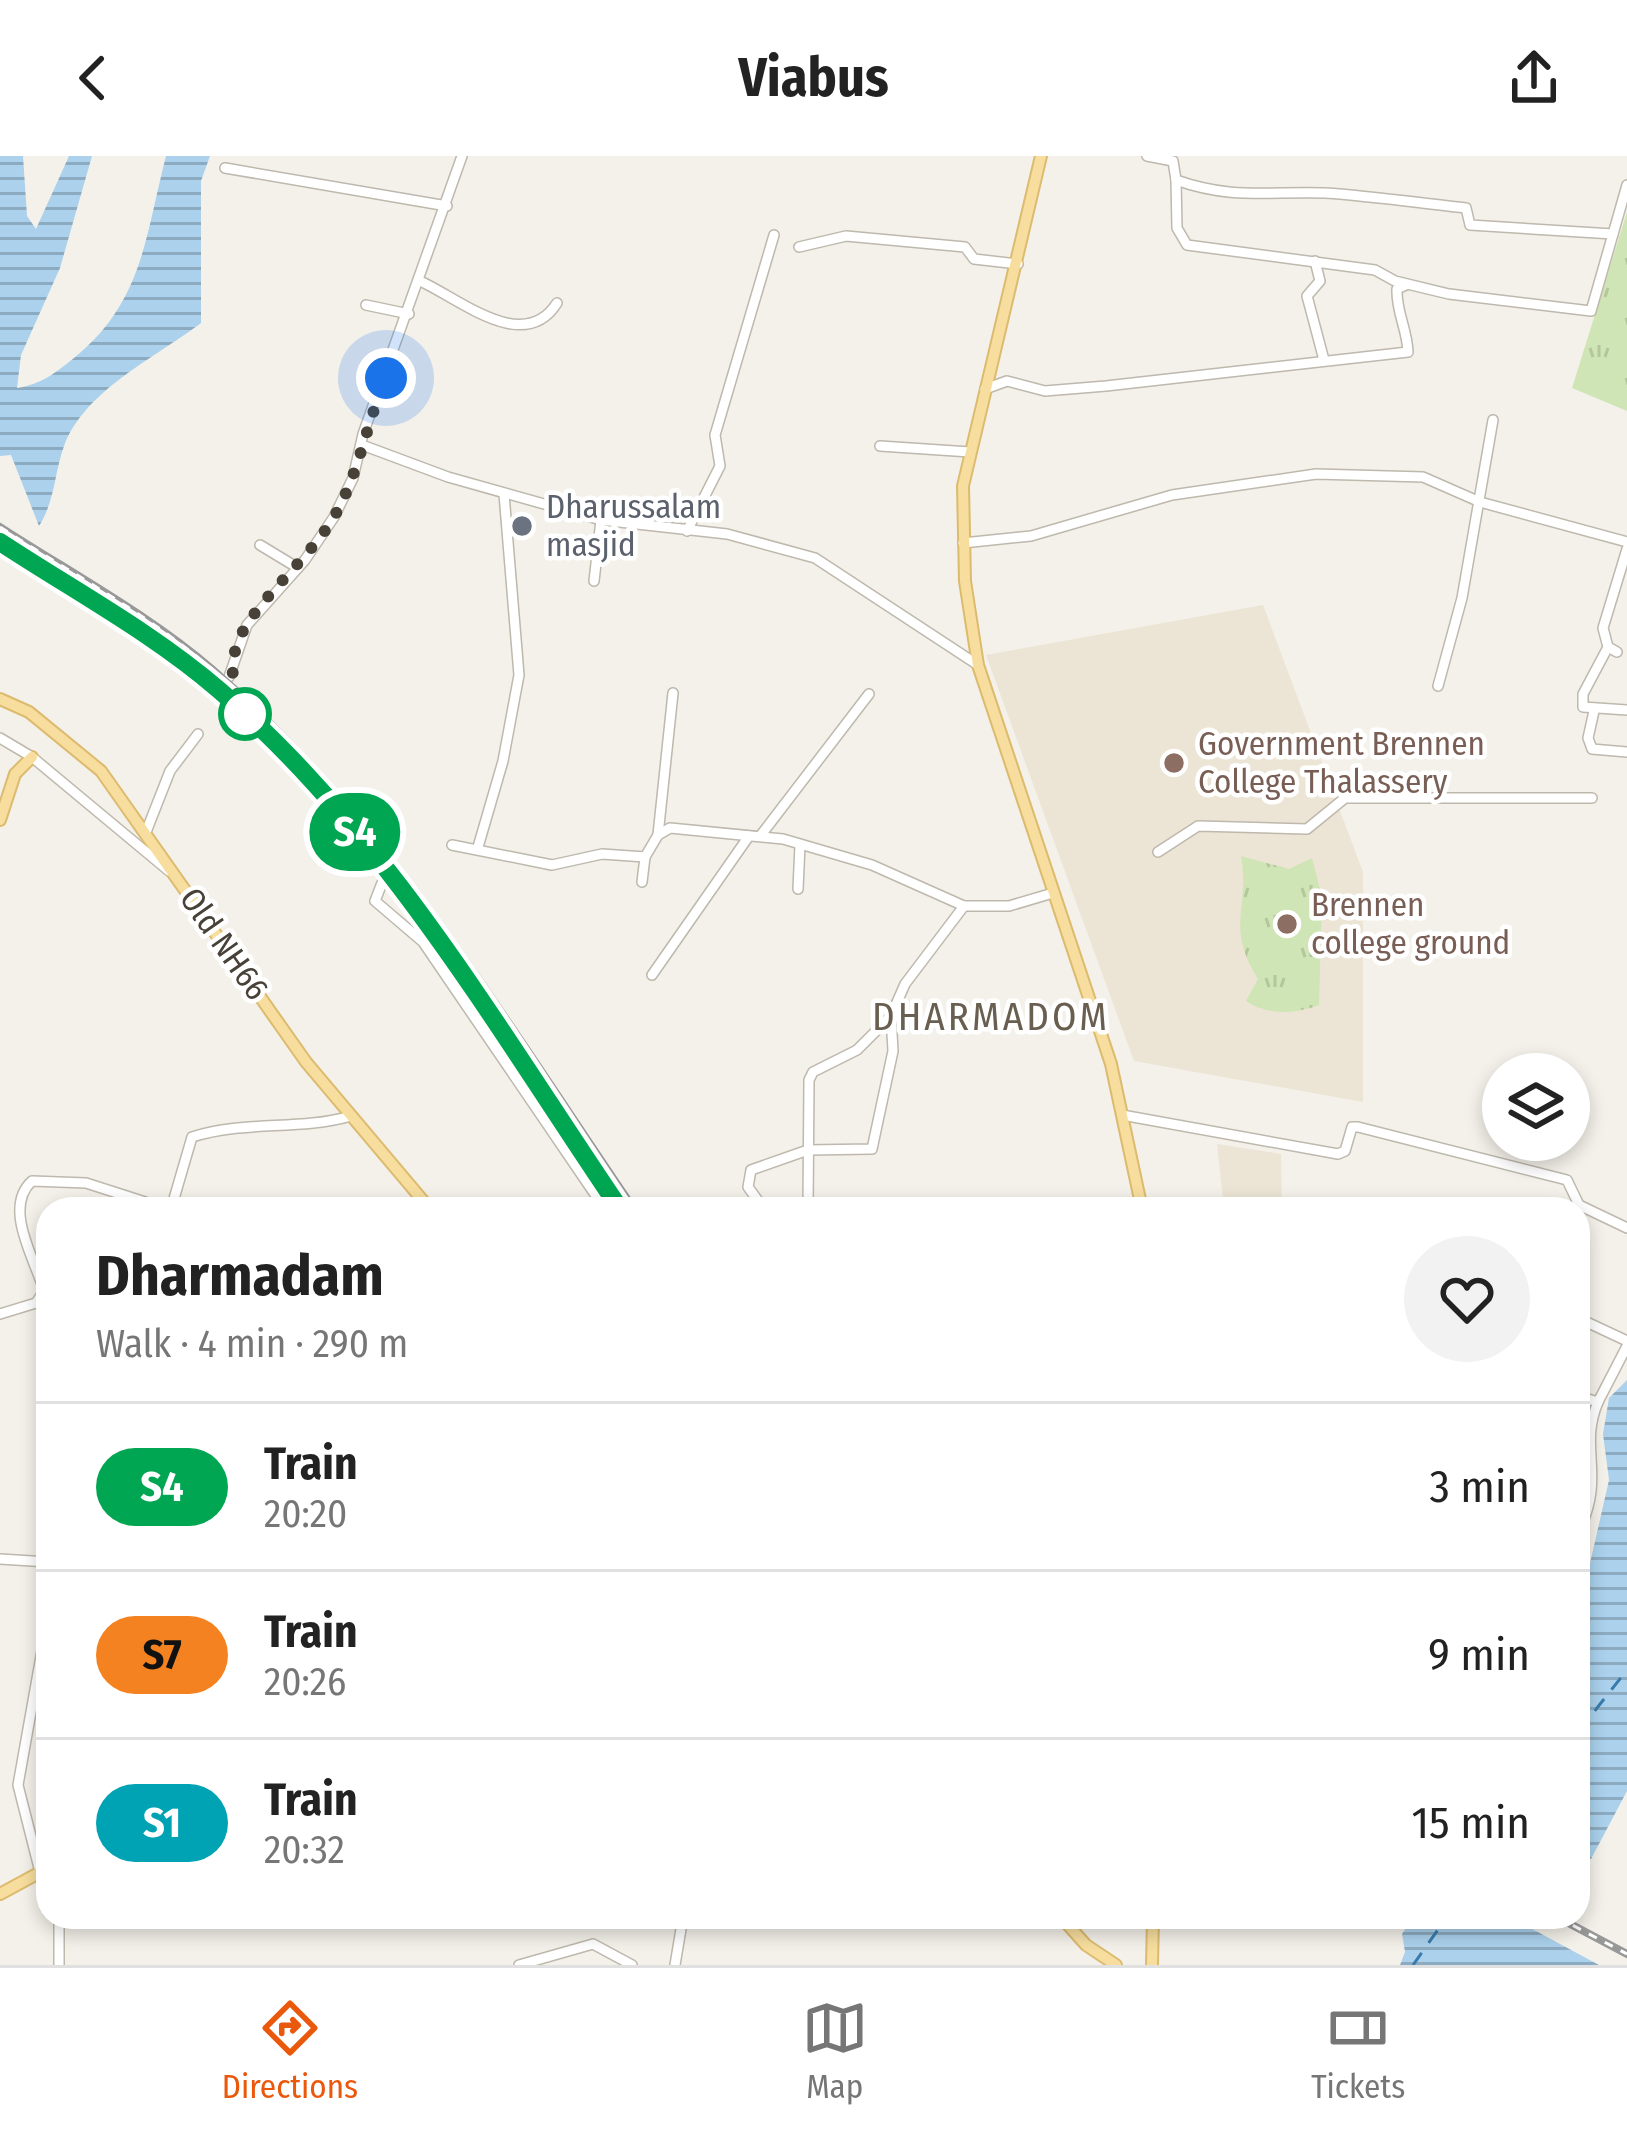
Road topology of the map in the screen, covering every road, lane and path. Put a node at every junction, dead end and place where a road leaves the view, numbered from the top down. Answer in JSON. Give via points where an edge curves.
{"nodes":[{"id":1,"x":462,"y":156,"type":"edge"},
{"id":2,"x":1041,"y":156,"type":"edge"},
{"id":3,"x":1147,"y":156,"type":"edge"},
{"id":4,"x":225,"y":168,"type":"dead end"},
{"id":5,"x":1176,"y":180,"type":"junction"},
{"id":6,"x":1627,"y":185,"type":"edge"},
{"id":7,"x":447,"y":206,"type":"junction"},
{"id":8,"x":1613,"y":233,"type":"junction"},
{"id":9,"x":774,"y":236,"type":"dead end"},
{"id":10,"x":800,"y":247,"type":"dead end"},
{"id":11,"x":1315,"y":261,"type":"junction"},
{"id":12,"x":1018,"y":264,"type":"junction"},
{"id":13,"x":421,"y":281,"type":"junction"},
{"id":14,"x":1407,"y":284,"type":"junction"},
{"id":15,"x":557,"y":303,"type":"dead end"},
{"id":16,"x":366,"y":305,"type":"dead end"},
{"id":17,"x":409,"y":314,"type":"junction"},
{"id":18,"x":1324,"y":360,"type":"junction"},
{"id":19,"x":985,"y":389,"type":"junction"},
{"id":20,"x":356,"y":409,"type":"dead end"},
{"id":21,"x":371,"y":414,"type":"junction"},
{"id":22,"x":1493,"y":420,"type":"dead end"},
{"id":23,"x":362,"y":445,"type":"junction"},
{"id":24,"x":880,"y":446,"type":"dead end"},
{"id":25,"x":970,"y":452,"type":"junction"},
{"id":26,"x":503,"y":494,"type":"junction"},
{"id":27,"x":1480,"y":502,"type":"junction"},
{"id":28,"x":601,"y":520,"type":"junction"},
{"id":29,"x":687,"y":531,"type":"junction"},
{"id":30,"x":963,"y":543,"type":"junction"},
{"id":31,"x":260,"y":545,"type":"dead end"},
{"id":32,"x":1627,"y":545,"type":"edge"},
{"id":33,"x":298,"y":568,"type":"junction"},
{"id":34,"x":594,"y":580,"type":"dead end"},
{"id":35,"x":224,"y":650,"type":"dead end"},
{"id":36,"x":235,"y":657,"type":"junction"},
{"id":37,"x":978,"y":665,"type":"junction"},
{"id":38,"x":229,"y":677,"type":"dead end"},
{"id":39,"x":1438,"y":686,"type":"dead end"},
{"id":40,"x":673,"y":693,"type":"dead end"},
{"id":41,"x":868,"y":694,"type":"dead end"},
{"id":42,"x":0,"y":699,"type":"edge"},
{"id":43,"x":1627,"y":710,"type":"edge"},
{"id":44,"x":1594,"y":711,"type":"junction"},
{"id":45,"x":198,"y":734,"type":"dead end"},
{"id":46,"x":0,"y":738,"type":"edge"},
{"id":47,"x":1627,"y":752,"type":"edge"},
{"id":48,"x":32,"y":757,"type":"junction"},
{"id":49,"x":1592,"y":797,"type":"dead end"},
{"id":50,"x":0,"y":820,"type":"edge"},
{"id":51,"x":146,"y":832,"type":"junction"},
{"id":52,"x":658,"y":835,"type":"junction"},
{"id":53,"x":755,"y":835,"type":"junction"},
{"id":54,"x":452,"y":845,"type":"dead end"},
{"id":55,"x":800,"y":845,"type":"junction"},
{"id":56,"x":478,"y":847,"type":"junction"},
{"id":57,"x":1157,"y":852,"type":"dead end"},
{"id":58,"x":645,"y":857,"type":"junction"},
{"id":59,"x":178,"y":878,"type":"junction"},
{"id":60,"x":642,"y":882,"type":"dead end"},
{"id":61,"x":382,"y":883,"type":"dead end"},
{"id":62,"x":798,"y":890,"type":"dead end"},
{"id":63,"x":1053,"y":893,"type":"junction"},
{"id":64,"x":964,"y":906,"type":"junction"},
{"id":65,"x":652,"y":976,"type":"dead end"},
{"id":66,"x":891,"y":1016,"type":"junction"},
{"id":67,"x":351,"y":1115,"type":"junction"},
{"id":68,"x":1122,"y":1115,"type":"junction"},
{"id":69,"x":808,"y":1150,"type":"junction"},
{"id":70,"x":131,"y":1197,"type":"edge"},
{"id":71,"x":173,"y":1197,"type":"edge"},
{"id":72,"x":420,"y":1197,"type":"edge"},
{"id":73,"x":597,"y":1197,"type":"edge"},
{"id":74,"x":756,"y":1197,"type":"edge"},
{"id":75,"x":808,"y":1197,"type":"edge"},
{"id":76,"x":1139,"y":1197,"type":"edge"},
{"id":77,"x":1576,"y":1197,"type":"edge"},
{"id":78,"x":1590,"y":1210,"type":"edge"},
{"id":79,"x":1627,"y":1228,"type":"edge"},
{"id":80,"x":36,"y":1270,"type":"edge"},
{"id":81,"x":36,"y":1303,"type":"edge"},
{"id":82,"x":0,"y":1314,"type":"edge"},
{"id":83,"x":1590,"y":1324,"type":"edge"},
{"id":84,"x":1627,"y":1344,"type":"edge"},
{"id":85,"x":1590,"y":1400,"type":"edge"},
{"id":86,"x":1598,"y":1402,"type":"junction"},
{"id":87,"x":1590,"y":1421,"type":"edge"},
{"id":88,"x":1590,"y":1435,"type":"edge"},
{"id":89,"x":1590,"y":1496,"type":"edge"},
{"id":90,"x":1,"y":1559,"type":"edge"},
{"id":91,"x":36,"y":1561,"type":"edge"},
{"id":92,"x":36,"y":1684,"type":"edge"},
{"id":93,"x":36,"y":1844,"type":"edge"},
{"id":94,"x":36,"y":1874,"type":"edge"},
{"id":95,"x":0,"y":1894,"type":"edge"},
{"id":96,"x":59,"y":1929,"type":"edge"},
{"id":97,"x":681,"y":1929,"type":"edge"},
{"id":98,"x":1074,"y":1929,"type":"edge"},
{"id":99,"x":1153,"y":1929,"type":"edge"},
{"id":100,"x":1111,"y":1964,"type":"edge"},
{"id":101,"x":59,"y":1965,"type":"edge"},
{"id":102,"x":518,"y":1965,"type":"edge"},
{"id":103,"x":632,"y":1965,"type":"edge"},
{"id":104,"x":675,"y":1965,"type":"edge"},
{"id":105,"x":1152,"y":1965,"type":"edge"}],
"edges":[{"from":1,"to":7,"type":"street"},
{"from":2,"to":12,"type":"main road"},
{"from":3,"to":5,"type":"street","via":[[1173,161]]},
{"from":4,"to":7,"type":"street"},
{"from":5,"to":8,"type":"street","via":[[1216,192],[1466,208],[1470,225]]},
{"from":5,"to":11,"type":"street","via":[[1177,228],[1187,245]]},
{"from":6,"to":8,"type":"street"},
{"from":7,"to":13,"type":"street"},
{"from":8,"to":14,"type":"street","via":[[1591,311]]},
{"from":9,"to":29,"type":"street","via":[[715,435],[721,466]]},
{"from":10,"to":12,"type":"street","via":[[846,236],[965,248],[974,259]]},
{"from":11,"to":14,"type":"street"},
{"from":11,"to":18,"type":"street","via":[[1320,280],[1306,296]]},
{"from":12,"to":19,"type":"main road"},
{"from":13,"to":15,"type":"street","via":[[490,320],[528,326]]},
{"from":13,"to":17,"type":"street"},
{"from":14,"to":18,"type":"street","via":[[1397,289],[1396,310],[1407,323],[1408,352]]},
{"from":16,"to":17,"type":"street"},
{"from":17,"to":21,"type":"street"},
{"from":18,"to":19,"type":"street","via":[[1085,388],[1045,391],[1007,381]]},
{"from":19,"to":25,"type":"main road"},
{"from":20,"to":21,"type":"street"},
{"from":21,"to":23,"type":"street"},
{"from":22,"to":27,"type":"street"},
{"from":23,"to":26,"type":"street"},
{"from":23,"to":33,"type":"street","via":[[334,517]]},
{"from":24,"to":25,"type":"street"},
{"from":25,"to":30,"type":"main road"},
{"from":26,"to":28,"type":"street"},
{"from":26,"to":56,"type":"street","via":[[519,675]]},
{"from":27,"to":30,"type":"street","via":[[1423,477],[1316,474],[1172,495],[1031,536]]},
{"from":27,"to":32,"type":"street"},
{"from":27,"to":39,"type":"street"},
{"from":28,"to":29,"type":"street"},
{"from":28,"to":34,"type":"street"},
{"from":29,"to":37,"type":"street","via":[[815,559]]},
{"from":30,"to":37,"type":"main road"},
{"from":31,"to":33,"type":"street"},
{"from":32,"to":44,"type":"street","via":[[1603,628],[1612,650],[1582,694],[1583,707]]},
{"from":33,"to":36,"type":"street","via":[[247,625]]},
{"from":35,"to":36,"type":"street"},
{"from":36,"to":38,"type":"street"},
{"from":37,"to":63,"type":"main road"},
{"from":40,"to":52,"type":"street"},
{"from":41,"to":53,"type":"street"},
{"from":42,"to":51,"type":"main road","name":"Old NH66","via":[[101,770]]},
{"from":43,"to":44,"type":"street"},
{"from":44,"to":47,"type":"street","via":[[1592,748]]},
{"from":45,"to":51,"type":"street","via":[[170,771]]},
{"from":46,"to":48,"type":"street"},
{"from":48,"to":50,"type":"main road","via":[[15,774]]},
{"from":48,"to":59,"type":"street"},
{"from":49,"to":57,"type":"street","via":[[1345,798],[1307,829],[1198,826]]},
{"from":51,"to":59,"type":"main road","name":"Old NH66"},
{"from":52,"to":53,"type":"street","via":[[678,827]]},
{"from":52,"to":58,"type":"street"},
{"from":53,"to":55,"type":"street"},
{"from":53,"to":65,"type":"street"},
{"from":54,"to":56,"type":"street"},
{"from":55,"to":62,"type":"street"},
{"from":55,"to":64,"type":"street","via":[[872,865]]},
{"from":56,"to":58,"type":"street","via":[[552,865],[602,854]]},
{"from":58,"to":60,"type":"street"},
{"from":59,"to":67,"type":"main road","name":"Old NH66"},
{"from":61,"to":73,"type":"street","via":[[375,901],[423,942]]},
{"from":63,"to":64,"type":"street","via":[[1009,906]]},
{"from":63,"to":68,"type":"main road"},
{"from":64,"to":66,"type":"street","via":[[905,984]]},
{"from":66,"to":69,"type":"street","via":[[857,1050],[813,1072]]},
{"from":66,"to":69,"type":"street","via":[[893,1051],[872,1149]]},
{"from":67,"to":71,"type":"street","via":[[192,1137]]},
{"from":67,"to":72,"type":"main road","name":"Old NH66"},
{"from":68,"to":76,"type":"main road"},
{"from":68,"to":77,"type":"street","via":[[1338,1154],[1358,1126],[1568,1180]]},
{"from":69,"to":74,"type":"street","via":[[751,1169]]},
{"from":69,"to":75,"type":"street"},
{"from":70,"to":80,"type":"street","via":[[86,1183],[32,1181],[20,1205]]},
{"from":78,"to":79,"type":"street"},
{"from":81,"to":82,"type":"street"},
{"from":83,"to":84,"type":"street"},
{"from":84,"to":86,"type":"street"},
{"from":85,"to":86,"type":"street"},
{"from":86,"to":87,"type":"street"},
{"from":88,"to":89,"type":"street"},
{"from":90,"to":91,"type":"street"},
{"from":92,"to":93,"type":"street","via":[[18,1785]]},
{"from":94,"to":95,"type":"main road"},
{"from":96,"to":101,"type":"street"},
{"from":97,"to":104,"type":"street"},
{"from":98,"to":100,"type":"main road"},
{"from":99,"to":105,"type":"main road"},
{"from":102,"to":103,"type":"street","via":[[593,1944]]}]}
